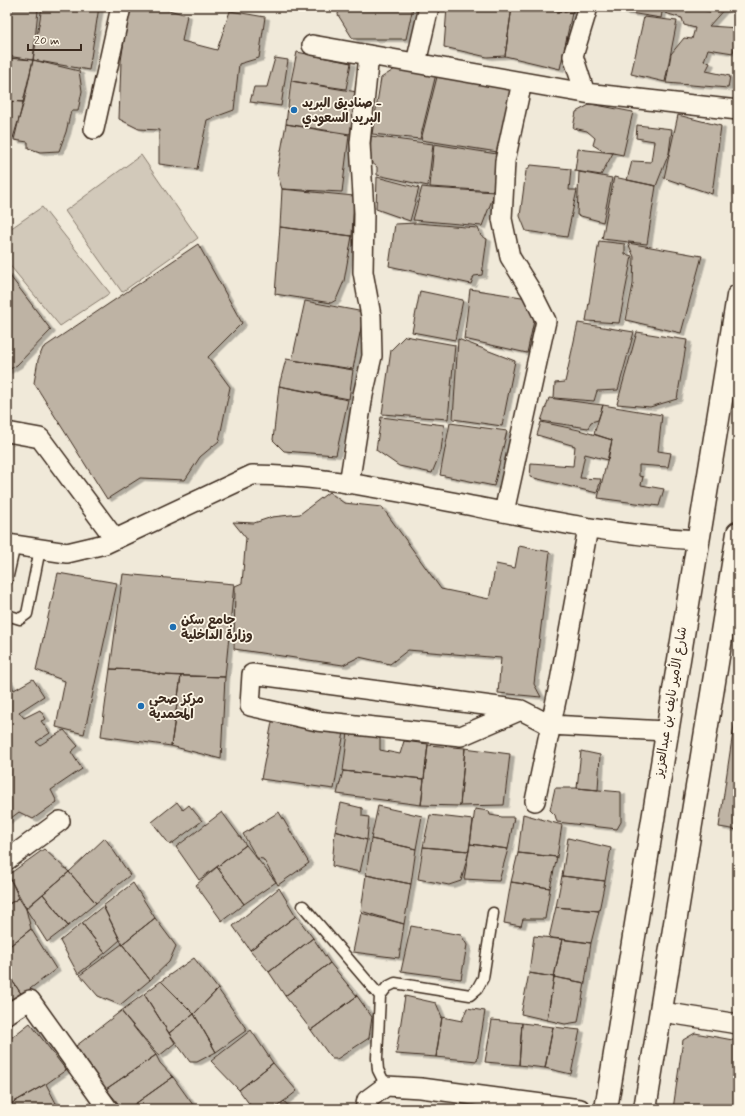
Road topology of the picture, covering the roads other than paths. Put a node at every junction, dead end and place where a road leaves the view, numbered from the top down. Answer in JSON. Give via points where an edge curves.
{"nodes":[{"id":1,"x":121,"y":7,"type":"edge"},
{"id":2,"x":429,"y":7,"type":"edge"},
{"id":3,"x":588,"y":7,"type":"edge"},
{"id":4,"x":312,"y":45,"type":"dead end"},
{"id":5,"x":369,"y":55,"type":"junction"},
{"id":6,"x":416,"y":64,"type":"junction"},
{"id":7,"x":522,"y":82,"type":"junction"},
{"id":8,"x":585,"y":93,"type":"junction"},
{"id":9,"x":738,"y":110,"type":"edge"},
{"id":10,"x":94,"y":129,"type":"dead end"},
{"id":11,"x":738,"y":296,"type":"edge"},
{"id":12,"x":7,"y":432,"type":"edge"},
{"id":13,"x":349,"y":484,"type":"junction"},
{"id":14,"x":504,"y":512,"type":"junction"},
{"id":15,"x":588,"y":528,"type":"junction"},
{"id":16,"x":738,"y":538,"type":"edge"},
{"id":17,"x":115,"y":539,"type":"junction"},
{"id":18,"x":698,"y":540,"type":"junction"},
{"id":19,"x":11,"y":544,"type":"edge"},
{"id":20,"x":40,"y":549,"type":"junction"},
{"id":21,"x":7,"y":580,"type":"edge"},
{"id":22,"x":7,"y":615,"type":"edge"},
{"id":23,"x":520,"y":710,"type":"junction"},
{"id":24,"x":550,"y":726,"type":"junction"},
{"id":25,"x":666,"y":731,"type":"junction"},
{"id":26,"x":535,"y":801,"type":"dead end"},
{"id":27,"x":60,"y":821,"type":"dead end"},
{"id":28,"x":7,"y":860,"type":"edge"},
{"id":29,"x":303,"y":906,"type":"dead end"},
{"id":30,"x":493,"y":913,"type":"dead end"},
{"id":31,"x":380,"y":996,"type":"junction"},
{"id":32,"x":662,"y":1012,"type":"junction"},
{"id":33,"x":7,"y":1014,"type":"edge"},
{"id":34,"x":738,"y":1024,"type":"edge"},
{"id":35,"x":386,"y":1086,"type":"junction"},
{"id":36,"x":108,"y":1109,"type":"edge"},
{"id":37,"x":365,"y":1109,"type":"edge"},
{"id":38,"x":580,"y":1109,"type":"edge"},
{"id":39,"x":606,"y":1109,"type":"edge"},
{"id":40,"x":645,"y":1109,"type":"edge"}],
"edges":[{"from":1,"to":10,"type":"street"},
{"from":2,"to":6,"type":"street"},
{"from":3,"to":8,"type":"street","via":[[573,56]]},
{"from":4,"to":5,"type":"street"},
{"from":5,"to":6,"type":"street"},
{"from":5,"to":13,"type":"street","via":[[360,143],[364,272],[371,316],[372,356]]},
{"from":6,"to":7,"type":"street"},
{"from":7,"to":8,"type":"street"},
{"from":7,"to":14,"type":"street","via":[[505,160],[502,219],[510,257],[546,321]]},
{"from":8,"to":9,"type":"street"},
{"from":11,"to":18,"type":"street","name":"شارع الأمير نايف بن عبدالعزيز"},
{"from":12,"to":17,"type":"street","via":[[40,438]]},
{"from":13,"to":14,"type":"street"},
{"from":13,"to":17,"type":"street","via":[[275,475],[252,475]]},
{"from":14,"to":15,"type":"street"},
{"from":15,"to":18,"type":"street","via":[[650,538]]},
{"from":15,"to":24,"type":"street"},
{"from":16,"to":32,"type":"street"},
{"from":17,"to":20,"type":"street","via":[[67,553]]},
{"from":18,"to":25,"type":"street","name":"شارع الأمير نايف بن عبدالعزيز"},
{"from":19,"to":20,"type":"street"},
{"from":19,"to":21,"type":"lane"},
{"from":20,"to":22,"type":"lane","via":[[27,614],[20,619]]},
{"from":23,"to":23,"type":"street","via":[[461,736],[317,721],[250,706],[252,674]]},
{"from":23,"to":24,"type":"street"},
{"from":24,"to":25,"type":"street"},
{"from":24,"to":26,"type":"street"},
{"from":25,"to":39,"type":"street","name":"شارع الأمير نايف بن عبدالعزيز"},
{"from":27,"to":28,"type":"street"},
{"from":29,"to":31,"type":"lane"},
{"from":30,"to":31,"type":"lane","via":[[483,978],[470,995],[395,983],[387,987]]},
{"from":31,"to":35,"type":"lane","via":[[377,1058],[378,1070]]},
{"from":32,"to":34,"type":"street"},
{"from":32,"to":40,"type":"street"},
{"from":33,"to":36,"type":"street","via":[[30,1000]]},
{"from":35,"to":37,"type":"street","via":[[367,1100]]},
{"from":35,"to":38,"type":"street","via":[[421,1088]]}]}
